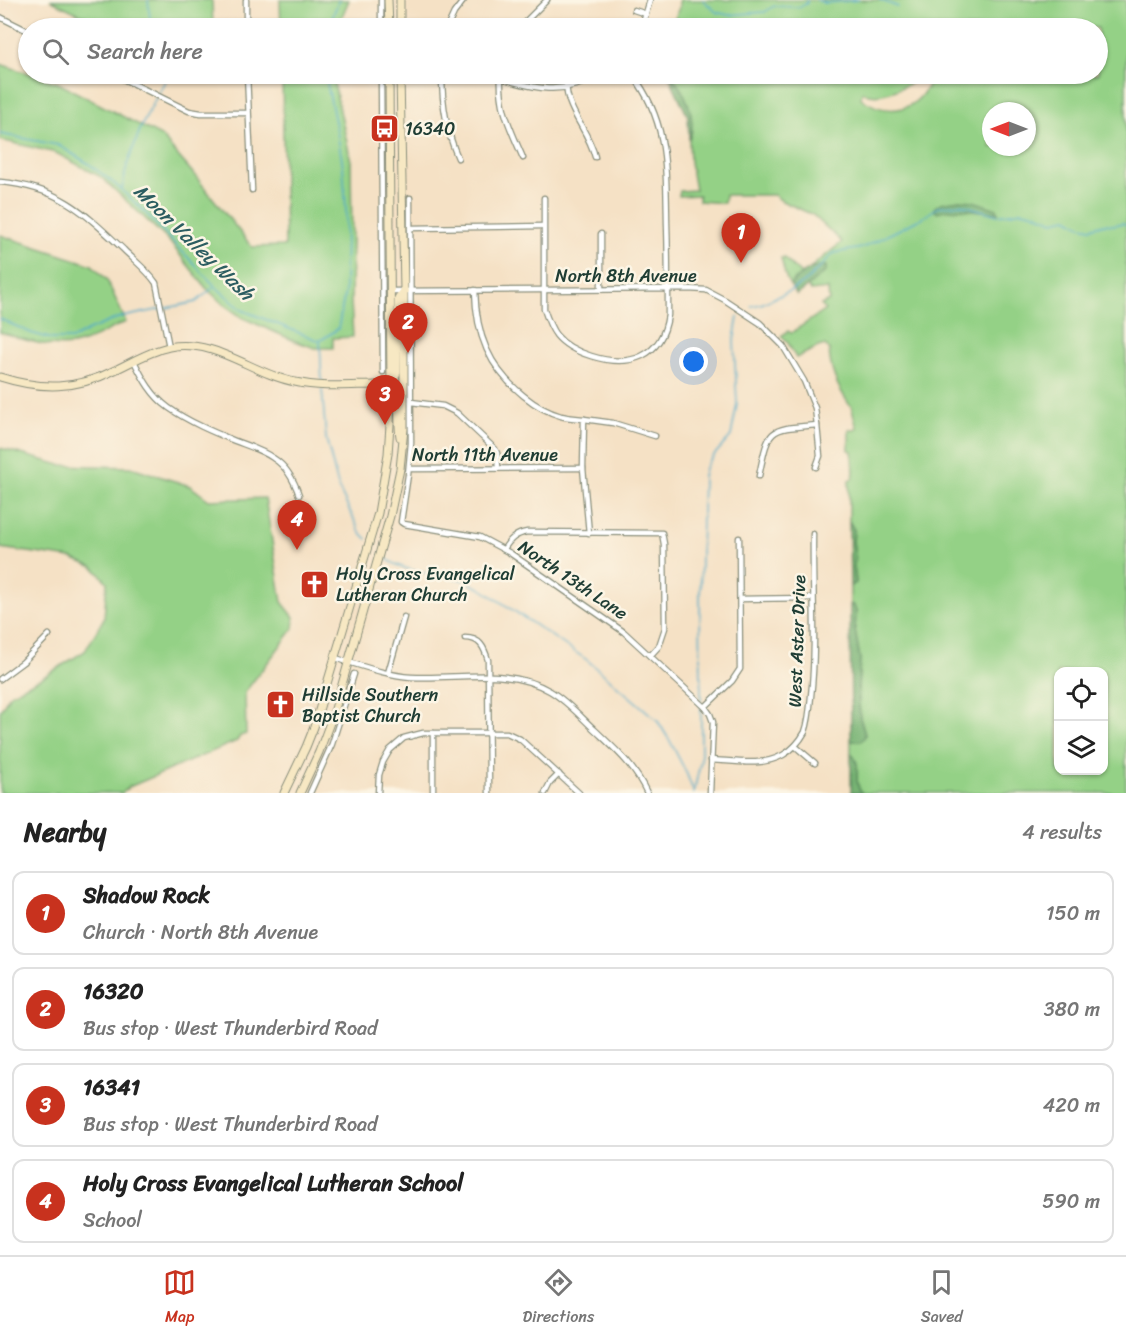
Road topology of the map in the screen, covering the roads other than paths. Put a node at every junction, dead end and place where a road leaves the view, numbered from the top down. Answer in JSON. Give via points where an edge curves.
{"nodes":[{"id":1,"x":246,"y":0,"type":"edge"},
{"id":2,"x":381,"y":0,"type":"edge"},
{"id":3,"x":388,"y":0,"type":"edge"},
{"id":4,"x":400,"y":0,"type":"edge"},
{"id":5,"x":464,"y":0,"type":"edge"},
{"id":6,"x":547,"y":0,"type":"edge"},
{"id":7,"x":650,"y":0,"type":"edge"},
{"id":8,"x":634,"y":10,"type":"dead end"},
{"id":9,"x":646,"y":14,"type":"junction"},
{"id":10,"x":0,"y":17,"type":"edge"},
{"id":11,"x":246,"y":18,"type":"edge"},
{"id":12,"x":381,"y":18,"type":"edge"},
{"id":13,"x":389,"y":18,"type":"edge"},
{"id":14,"x":400,"y":18,"type":"edge"},
{"id":15,"x":452,"y":18,"type":"edge"},
{"id":16,"x":529,"y":18,"type":"edge"},
{"id":17,"x":644,"y":18,"type":"edge"},
{"id":18,"x":18,"y":26,"type":"edge"},
{"id":19,"x":134,"y":84,"type":"edge"},
{"id":20,"x":248,"y":84,"type":"edge"},
{"id":21,"x":383,"y":84,"type":"edge"},
{"id":22,"x":387,"y":84,"type":"edge"},
{"id":23,"x":400,"y":84,"type":"edge"},
{"id":24,"x":443,"y":84,"type":"edge"},
{"id":25,"x":501,"y":84,"type":"edge"},
{"id":26,"x":528,"y":84,"type":"edge"},
{"id":27,"x":566,"y":84,"type":"edge"},
{"id":28,"x":580,"y":84,"type":"edge"},
{"id":29,"x":639,"y":84,"type":"edge"},
{"id":30,"x":566,"y":88,"type":"junction"},
{"id":31,"x":400,"y":95,"type":"junction"},
{"id":32,"x":385,"y":96,"type":"junction"},
{"id":33,"x":248,"y":113,"type":"junction"},
{"id":34,"x":595,"y":157,"type":"dead end"},
{"id":35,"x":458,"y":158,"type":"dead end"},
{"id":36,"x":523,"y":158,"type":"dead end"},
{"id":37,"x":0,"y":182,"type":"edge"},
{"id":38,"x":252,"y":190,"type":"dead end"},
{"id":39,"x":410,"y":198,"type":"dead end"},
{"id":40,"x":543,"y":198,"type":"dead end"},
{"id":41,"x":543,"y":226,"type":"junction"},
{"id":42,"x":410,"y":228,"type":"junction"},
{"id":43,"x":601,"y":234,"type":"dead end"},
{"id":44,"x":602,"y":289,"type":"junction"},
{"id":45,"x":668,"y":289,"type":"junction"},
{"id":46,"x":475,"y":290,"type":"junction"},
{"id":47,"x":544,"y":290,"type":"junction"},
{"id":48,"x":391,"y":291,"type":"junction"},
{"id":49,"x":407,"y":291,"type":"junction"},
{"id":50,"x":387,"y":345,"type":"junction"},
{"id":51,"x":169,"y":347,"type":"junction"},
{"id":52,"x":134,"y":361,"type":"junction"},
{"id":53,"x":383,"y":372,"type":"dead end"},
{"id":54,"x":0,"y":377,"type":"edge"},
{"id":55,"x":391,"y":385,"type":"junction"},
{"id":56,"x":411,"y":402,"type":"junction"},
{"id":57,"x":584,"y":419,"type":"junction"},
{"id":58,"x":818,"y":425,"type":"junction"},
{"id":59,"x":655,"y":436,"type":"dead end"},
{"id":60,"x":402,"y":446,"type":"junction"},
{"id":61,"x":386,"y":467,"type":"junction"},
{"id":62,"x":816,"y":467,"type":"dead end"},
{"id":63,"x":498,"y":468,"type":"junction"},
{"id":64,"x":583,"y":468,"type":"junction"},
{"id":65,"x":400,"y":469,"type":"junction"},
{"id":66,"x":409,"y":469,"type":"junction"},
{"id":67,"x":759,"y":476,"type":"dead end"},
{"id":68,"x":299,"y":495,"type":"dead end"},
{"id":69,"x":589,"y":533,"type":"junction"},
{"id":70,"x":813,"y":534,"type":"dead end"},
{"id":71,"x":739,"y":538,"type":"dead end"},
{"id":72,"x":504,"y":549,"type":"junction"},
{"id":73,"x":359,"y":574,"type":"junction"},
{"id":74,"x":372,"y":578,"type":"junction"},
{"id":75,"x":813,"y":598,"type":"junction"},
{"id":76,"x":740,"y":599,"type":"junction"},
{"id":77,"x":404,"y":617,"type":"dead end"},
{"id":78,"x":49,"y":635,"type":"dead end"},
{"id":79,"x":465,"y":638,"type":"dead end"},
{"id":80,"x":650,"y":656,"type":"junction"},
{"id":81,"x":335,"y":658,"type":"junction"},
{"id":82,"x":349,"y":662,"type":"junction"},
{"id":83,"x":388,"y":673,"type":"junction"},
{"id":84,"x":354,"y":674,"type":"dead end"},
{"id":85,"x":489,"y":676,"type":"junction"},
{"id":86,"x":0,"y":679,"type":"edge"},
{"id":87,"x":341,"y":687,"type":"junction"},
{"id":88,"x":350,"y":690,"type":"junction"},
{"id":89,"x":704,"y":707,"type":"junction"},
{"id":90,"x":433,"y":733,"type":"junction"},
{"id":91,"x":489,"y":733,"type":"junction"},
{"id":92,"x":795,"y":746,"type":"junction"},
{"id":93,"x":711,"y":760,"type":"junction"},
{"id":94,"x":815,"y":763,"type":"dead end"},
{"id":95,"x":559,"y":774,"type":"junction"},
{"id":96,"x":284,"y":793,"type":"edge"},
{"id":97,"x":300,"y":793,"type":"edge"},
{"id":98,"x":310,"y":793,"type":"edge"},
{"id":99,"x":378,"y":793,"type":"edge"},
{"id":100,"x":433,"y":793,"type":"edge"},
{"id":101,"x":489,"y":793,"type":"edge"},
{"id":102,"x":546,"y":793,"type":"edge"},
{"id":103,"x":579,"y":793,"type":"edge"},
{"id":104,"x":647,"y":793,"type":"edge"},
{"id":105,"x":710,"y":793,"type":"edge"}],
"edges":[{"from":1,"to":11,"type":"street"},
{"from":2,"to":12,"type":"street"},
{"from":3,"to":13,"type":"main road"},
{"from":4,"to":14,"type":"main road"},
{"from":5,"to":15,"type":"street"},
{"from":6,"to":16,"type":"street"},
{"from":7,"to":9,"type":"street"},
{"from":8,"to":9,"type":"street"},
{"from":9,"to":17,"type":"street"},
{"from":10,"to":18,"type":"street"},
{"from":19,"to":33,"type":"street","via":[[189,111]]},
{"from":20,"to":33,"type":"street"},
{"from":21,"to":32,"type":"street"},
{"from":22,"to":32,"type":"main road"},
{"from":23,"to":31,"type":"main road"},
{"from":24,"to":35,"type":"street","via":[[444,113]]},
{"from":25,"to":36,"type":"street","via":[[505,117]]},
{"from":26,"to":30,"type":"street"},
{"from":27,"to":30,"type":"street"},
{"from":28,"to":30,"type":"street"},
{"from":29,"to":45,"type":"street","via":[[654,111],[665,155]]},
{"from":30,"to":34,"type":"street","via":[[569,103]]},
{"from":31,"to":32,"type":"main road"},
{"from":31,"to":49,"type":"main road"},
{"from":32,"to":48,"type":"main road"},
{"from":32,"to":50,"type":"street"},
{"from":33,"to":38,"type":"street"},
{"from":37,"to":51,"type":"street","via":[[39,189],[65,200],[92,219],[140,265],[156,284]]},
{"from":39,"to":42,"type":"street"},
{"from":40,"to":41,"type":"street"},
{"from":41,"to":42,"type":"street"},
{"from":41,"to":47,"type":"street"},
{"from":42,"to":49,"type":"street"},
{"from":43,"to":44,"type":"street"},
{"from":44,"to":45,"type":"street","name":"North 8th Avenue"},
{"from":44,"to":47,"type":"street","name":"North 8th Avenue"},
{"from":45,"to":47,"type":"street","via":[[667,325],[658,344],[642,356],[620,361],[579,352],[561,340],[548,322]]},
{"from":45,"to":58,"type":"street","name":"North 8th Avenue","via":[[706,290],[772,333],[804,381]]},
{"from":46,"to":47,"type":"street","name":"North 8th Avenue"},
{"from":46,"to":49,"type":"street","name":"North 8th Avenue"},
{"from":46,"to":57,"type":"street","via":[[482,337],[490,358],[505,378],[539,407],[560,416]]},
{"from":48,"to":49,"type":"street","name":"North 8th Avenue"},
{"from":48,"to":50,"type":"main road"},
{"from":49,"to":55,"type":"main road","via":[[399,299],[397,372]]},
{"from":49,"to":56,"type":"street"},
{"from":49,"to":60,"type":"main road"},
{"from":50,"to":53,"type":"street"},
{"from":50,"to":55,"type":"main road"},
{"from":51,"to":52,"type":"main road"},
{"from":51,"to":55,"type":"main road","via":[[217,351],[293,382]]},
{"from":52,"to":54,"type":"main road","via":[[73,385],[39,386]]},
{"from":52,"to":68,"type":"street","via":[[153,394],[168,408],[275,458],[291,476]]},
{"from":55,"to":60,"type":"main road","via":[[396,393]]},
{"from":55,"to":61,"type":"main road"},
{"from":56,"to":63,"type":"street","via":[[443,406],[457,413],[495,449]]},
{"from":56,"to":66,"type":"street"},
{"from":57,"to":59,"type":"street"},
{"from":57,"to":64,"type":"street"},
{"from":58,"to":62,"type":"street","name":"North 8th Avenue","via":[[820,456]]},
{"from":58,"to":67,"type":"street","via":[[773,433]]},
{"from":60,"to":65,"type":"main road"},
{"from":61,"to":65,"type":"street","name":"North 11th Avenue"},
{"from":61,"to":73,"type":"main road","via":[[378,513]]},
{"from":63,"to":64,"type":"street","name":"North 11th Avenue"},
{"from":63,"to":66,"type":"street","name":"North 11th Avenue"},
{"from":64,"to":69,"type":"street"},
{"from":65,"to":66,"type":"street","name":"North 11th Avenue"},
{"from":65,"to":74,"type":"main road"},
{"from":66,"to":72,"type":"street","name":"North 13th Lane","via":[[401,522],[480,537]]},
{"from":69,"to":72,"type":"street","via":[[521,533]]},
{"from":69,"to":80,"type":"street","via":[[662,533],[665,628],[659,646]]},
{"from":70,"to":75,"type":"street","name":"West Aster Drive"},
{"from":71,"to":76,"type":"street"},
{"from":72,"to":80,"type":"street","name":"North 13th Lane","via":[[624,632]]},
{"from":73,"to":74,"type":"main road"},
{"from":73,"to":81,"type":"main road"},
{"from":74,"to":82,"type":"main road"},
{"from":75,"to":76,"type":"street"},
{"from":75,"to":92,"type":"street","name":"West Aster Drive","via":[[810,706],[805,731]]},
{"from":76,"to":89,"type":"street","via":[[740,669]]},
{"from":77,"to":83,"type":"street"},
{"from":78,"to":86,"type":"street"},
{"from":79,"to":85,"type":"street","via":[[481,642]]},
{"from":80,"to":89,"type":"street","name":"North 13th Lane"},
{"from":81,"to":82,"type":"street"},
{"from":81,"to":96,"type":"main road","via":[[314,728]]},
{"from":82,"to":83,"type":"street"},
{"from":82,"to":87,"type":"main road"},
{"from":83,"to":85,"type":"street","via":[[416,677]]},
{"from":84,"to":88,"type":"street"},
{"from":85,"to":91,"type":"street"},
{"from":85,"to":104,"type":"street","via":[[525,680],[557,696],[619,752]]},
{"from":87,"to":88,"type":"street"},
{"from":87,"to":97,"type":"main road","via":[[323,742]]},
{"from":88,"to":98,"type":"street"},
{"from":89,"to":93,"type":"street","via":[[713,722]]},
{"from":90,"to":91,"type":"street"},
{"from":90,"to":99,"type":"street","via":[[404,738],[387,754],[380,768]]},
{"from":90,"to":100,"type":"street"},
{"from":91,"to":95,"type":"street","via":[[520,739]]},
{"from":91,"to":101,"type":"street"},
{"from":92,"to":93,"type":"street","via":[[783,756],[765,762]]},
{"from":92,"to":94,"type":"street"},
{"from":93,"to":105,"type":"street"},
{"from":95,"to":102,"type":"street"},
{"from":95,"to":103,"type":"street"}]}
